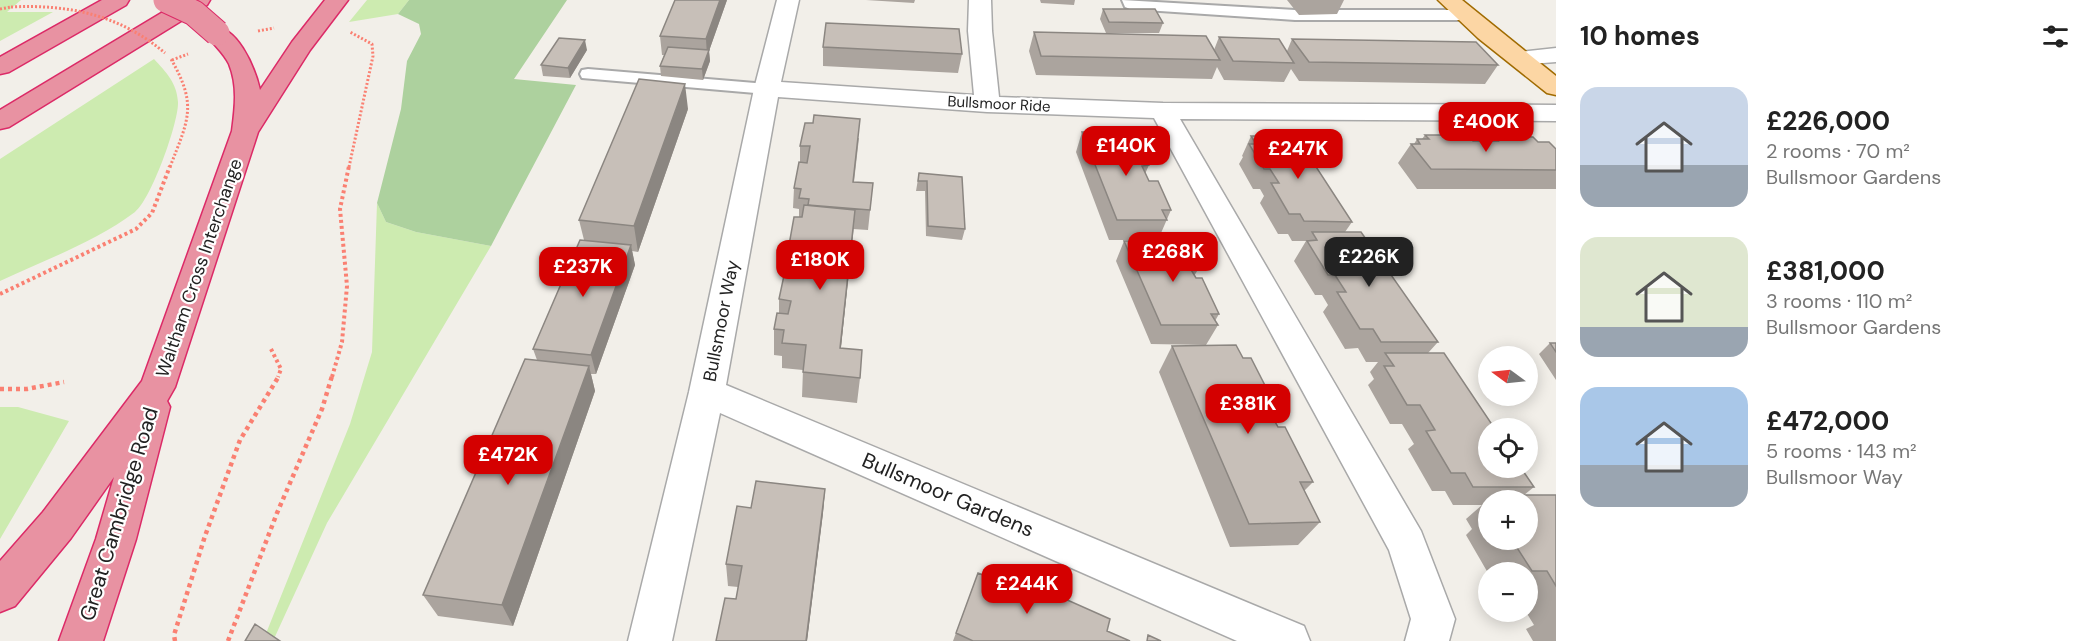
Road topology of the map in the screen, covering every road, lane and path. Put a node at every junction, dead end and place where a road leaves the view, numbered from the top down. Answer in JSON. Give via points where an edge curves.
{"nodes":[{"id":1,"x":118,"y":0,"type":"edge"},
{"id":2,"x":166,"y":0,"type":"edge"},
{"id":3,"x":199,"y":0,"type":"edge"},
{"id":4,"x":337,"y":0,"type":"edge"},
{"id":5,"x":788,"y":0,"type":"edge"},
{"id":6,"x":980,"y":0,"type":"edge"},
{"id":7,"x":1129,"y":0,"type":"edge"},
{"id":8,"x":1458,"y":8,"type":"edge"},
{"id":9,"x":0,"y":9,"type":"edge"},
{"id":10,"x":345,"y":31,"type":"dead end"},
{"id":11,"x":165,"y":53,"type":"dead end"},
{"id":12,"x":189,"y":54,"type":"dead end"},
{"id":13,"x":1556,"y":55,"type":"edge"},
{"id":14,"x":1519,"y":58,"type":"junction"},
{"id":15,"x":0,"y":67,"type":"edge"},
{"id":16,"x":588,"y":74,"type":"dead end"},
{"id":17,"x":767,"y":88,"type":"junction"},
{"id":18,"x":1556,"y":88,"type":"edge"},
{"id":19,"x":987,"y":104,"type":"junction"},
{"id":20,"x":1163,"y":111,"type":"junction"},
{"id":21,"x":1556,"y":114,"type":"edge"},
{"id":22,"x":0,"y":121,"type":"edge"},
{"id":23,"x":245,"y":131,"type":"junction"},
{"id":24,"x":0,"y":294,"type":"edge"},
{"id":25,"x":271,"y":349,"type":"dead end"},
{"id":26,"x":64,"y":382,"type":"dead end"},
{"id":27,"x":157,"y":387,"type":"junction"},
{"id":28,"x":0,"y":389,"type":"edge"},
{"id":29,"x":707,"y":392,"type":"junction"},
{"id":30,"x":0,"y":592,"type":"edge"},
{"id":31,"x":81,"y":641,"type":"edge"},
{"id":32,"x":175,"y":641,"type":"edge"},
{"id":33,"x":228,"y":641,"type":"edge"},
{"id":34,"x":650,"y":641,"type":"edge"},
{"id":35,"x":1288,"y":641,"type":"edge"},
{"id":36,"x":1427,"y":641,"type":"edge"}],
"edges":[{"from":1,"to":15,"type":"highway"},
{"from":2,"to":23,"type":"highway","name":"Waltham Cross Interchange","bridge":true,"via":[[194,13],[217,33],[240,62],[249,100]]},
{"from":3,"to":22,"type":"highway"},
{"from":4,"to":23,"type":"highway","via":[[300,47]]},
{"from":5,"to":17,"type":"street","name":"Bullsmoor Way"},
{"from":6,"to":19,"type":"street"},
{"from":7,"to":8,"type":"lane","via":[[1130,4],[1295,15]]},
{"from":8,"to":14,"type":"main road"},
{"from":9,"to":11,"type":"path","bridge":true,"via":[[49,6],[98,14],[141,33]]},
{"from":10,"to":33,"type":"path","via":[[372,44],[373,56],[340,209],[347,286],[342,342],[322,409]]},
{"from":12,"to":24,"type":"path","via":[[172,60],[184,82],[188,120],[152,213],[136,229]]},
{"from":13,"to":14,"type":"street"},
{"from":14,"to":18,"type":"main road"},
{"from":16,"to":17,"type":"lane","name":"Bullsmoor Ride"},
{"from":17,"to":19,"type":"street","name":"Bullsmoor Ride"},
{"from":17,"to":29,"type":"street","name":"Bullsmoor Way"},
{"from":19,"to":20,"type":"street","name":"Bullsmoor Ride"},
{"from":20,"to":21,"type":"street","name":"Bullsmoor Ride"},
{"from":20,"to":36,"type":"street","via":[[1407,544],[1433,619]]},
{"from":23,"to":27,"type":"highway","name":"Waltham Cross Interchange"},
{"from":25,"to":32,"type":"path","via":[[281,369],[277,383],[242,436],[194,572]]},
{"from":26,"to":28,"type":"path"},
{"from":27,"to":30,"type":"highway","name":"Waltham Cross Interchange","via":[[57,525]]},
{"from":27,"to":31,"type":"highway","name":"Great Cambridge Road","via":[[116,539]]},
{"from":29,"to":34,"type":"street","name":"Bullsmoor Way"},
{"from":29,"to":35,"type":"street","name":"Bullsmoor Gardens"}]}
